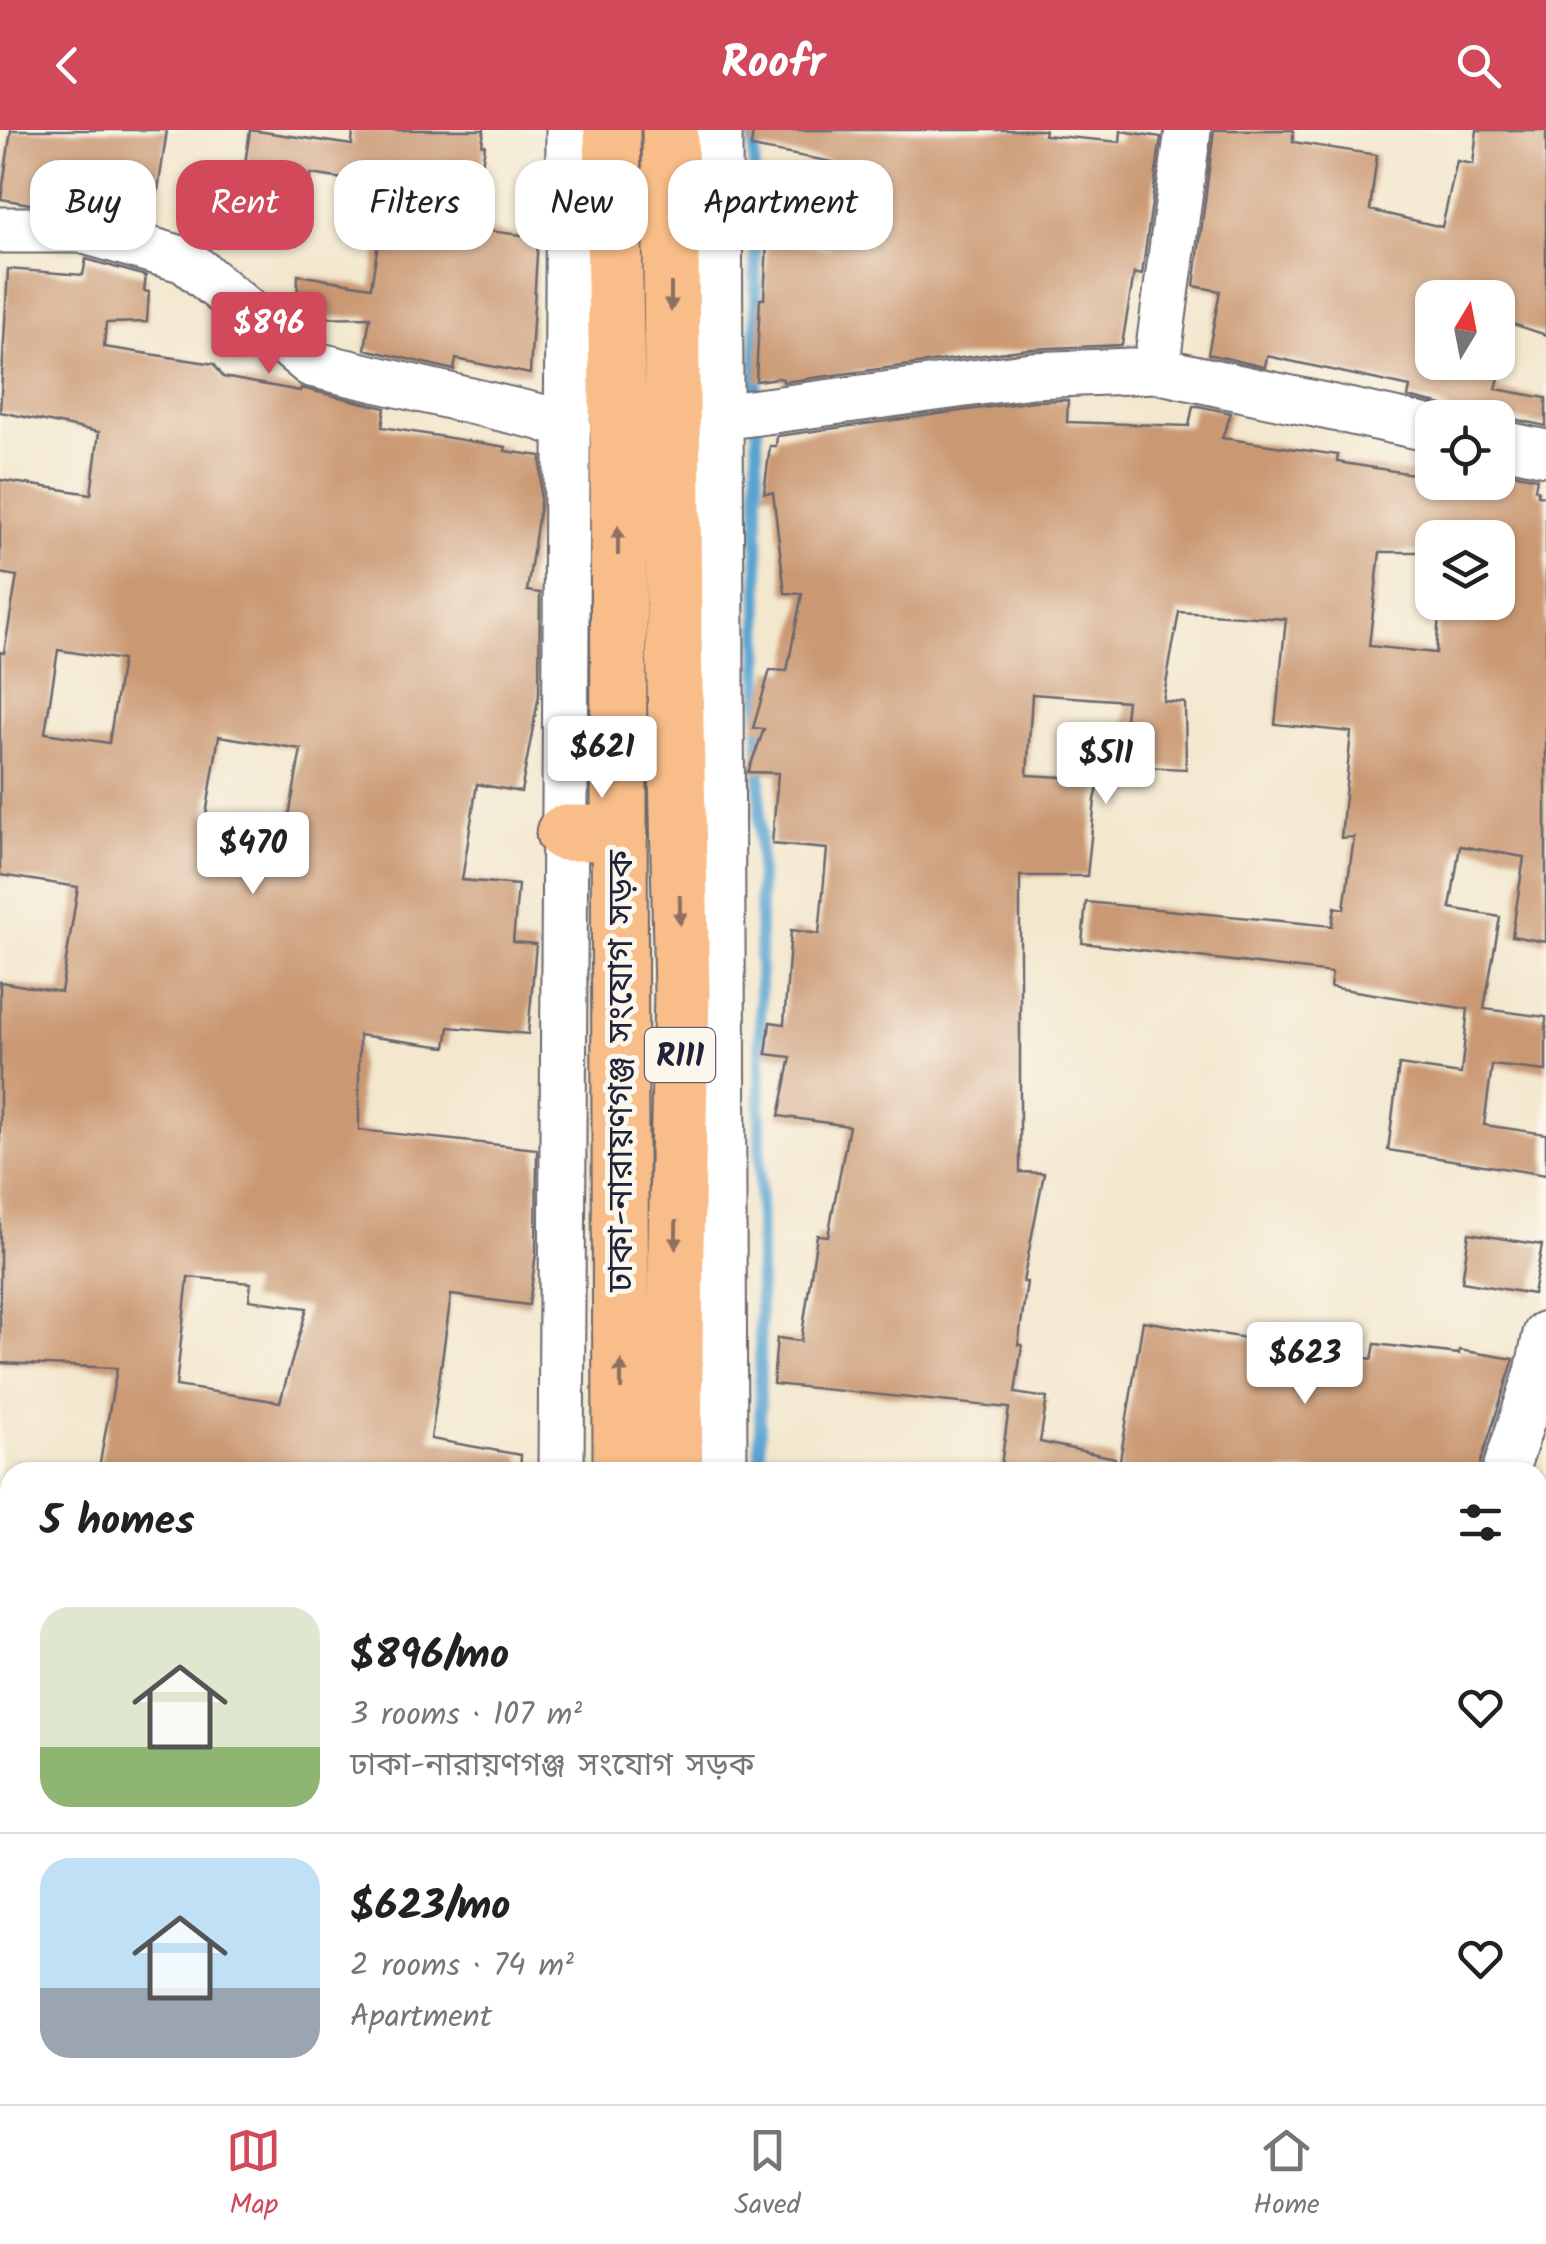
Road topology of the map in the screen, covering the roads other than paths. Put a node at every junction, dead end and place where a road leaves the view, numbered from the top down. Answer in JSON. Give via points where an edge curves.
{"nodes":[{"id":1,"x":569,"y":130,"type":"edge"},
{"id":2,"x":612,"y":130,"type":"edge"},
{"id":3,"x":670,"y":130,"type":"edge"},
{"id":4,"x":719,"y":130,"type":"edge"},
{"id":5,"x":1188,"y":130,"type":"edge"},
{"id":6,"x":0,"y":230,"type":"edge"},
{"id":7,"x":1156,"y":370,"type":"junction"},
{"id":8,"x":721,"y":417,"type":"junction"},
{"id":9,"x":1415,"y":425,"type":"edge"},
{"id":10,"x":568,"y":427,"type":"junction"},
{"id":11,"x":1515,"y":447,"type":"edge"},
{"id":12,"x":1546,"y":453,"type":"edge"},
{"id":13,"x":564,"y":833,"type":"junction"},
{"id":14,"x":620,"y":833,"type":"junction"},
{"id":15,"x":700,"y":836,"type":"junction"},
{"id":16,"x":1546,"y":1334,"type":"edge"},
{"id":17,"x":561,"y":1462,"type":"edge"},
{"id":18,"x":621,"y":1462,"type":"edge"},
{"id":19,"x":674,"y":1462,"type":"edge"},
{"id":20,"x":724,"y":1462,"type":"edge"},
{"id":21,"x":1508,"y":1462,"type":"edge"}],
"edges":[{"from":1,"to":10,"type":"street"},
{"from":14,"to":2,"type":"main road","name":"ঢাকা-নারায়ণগঞ্জ সংযোগ সড়ক","number":"R111","one_way":true},
{"from":3,"to":15,"type":"main road","name":"ঢাকা-নারায়ণগঞ্জ সংযোগ সড়ক","number":"R111","one_way":true,"via":[[674,637]]},
{"from":4,"to":8,"type":"street"},
{"from":5,"to":7,"type":"street"},
{"from":6,"to":10,"type":"street","via":[[81,230],[185,260],[311,364]]},
{"from":7,"to":8,"type":"street","via":[[1032,375]]},
{"from":7,"to":9,"type":"street"},
{"from":8,"to":15,"type":"street"},
{"from":10,"to":13,"type":"street"},
{"from":11,"to":12,"type":"street"},
{"from":13,"to":14,"type":"main road"},
{"from":13,"to":17,"type":"street"},
{"from":18,"to":14,"type":"main road","name":"ঢাকা-নারায়ণগঞ্জ সংযোগ সড়ক","number":"R111","one_way":true},
{"from":15,"to":19,"type":"main road","name":"ঢাকা-নারায়ণগঞ্জ সংযোগ সড়ক","number":"R111","one_way":true,"via":[[682,992]]},
{"from":15,"to":20,"type":"street"},
{"from":16,"to":21,"type":"street"}]}
